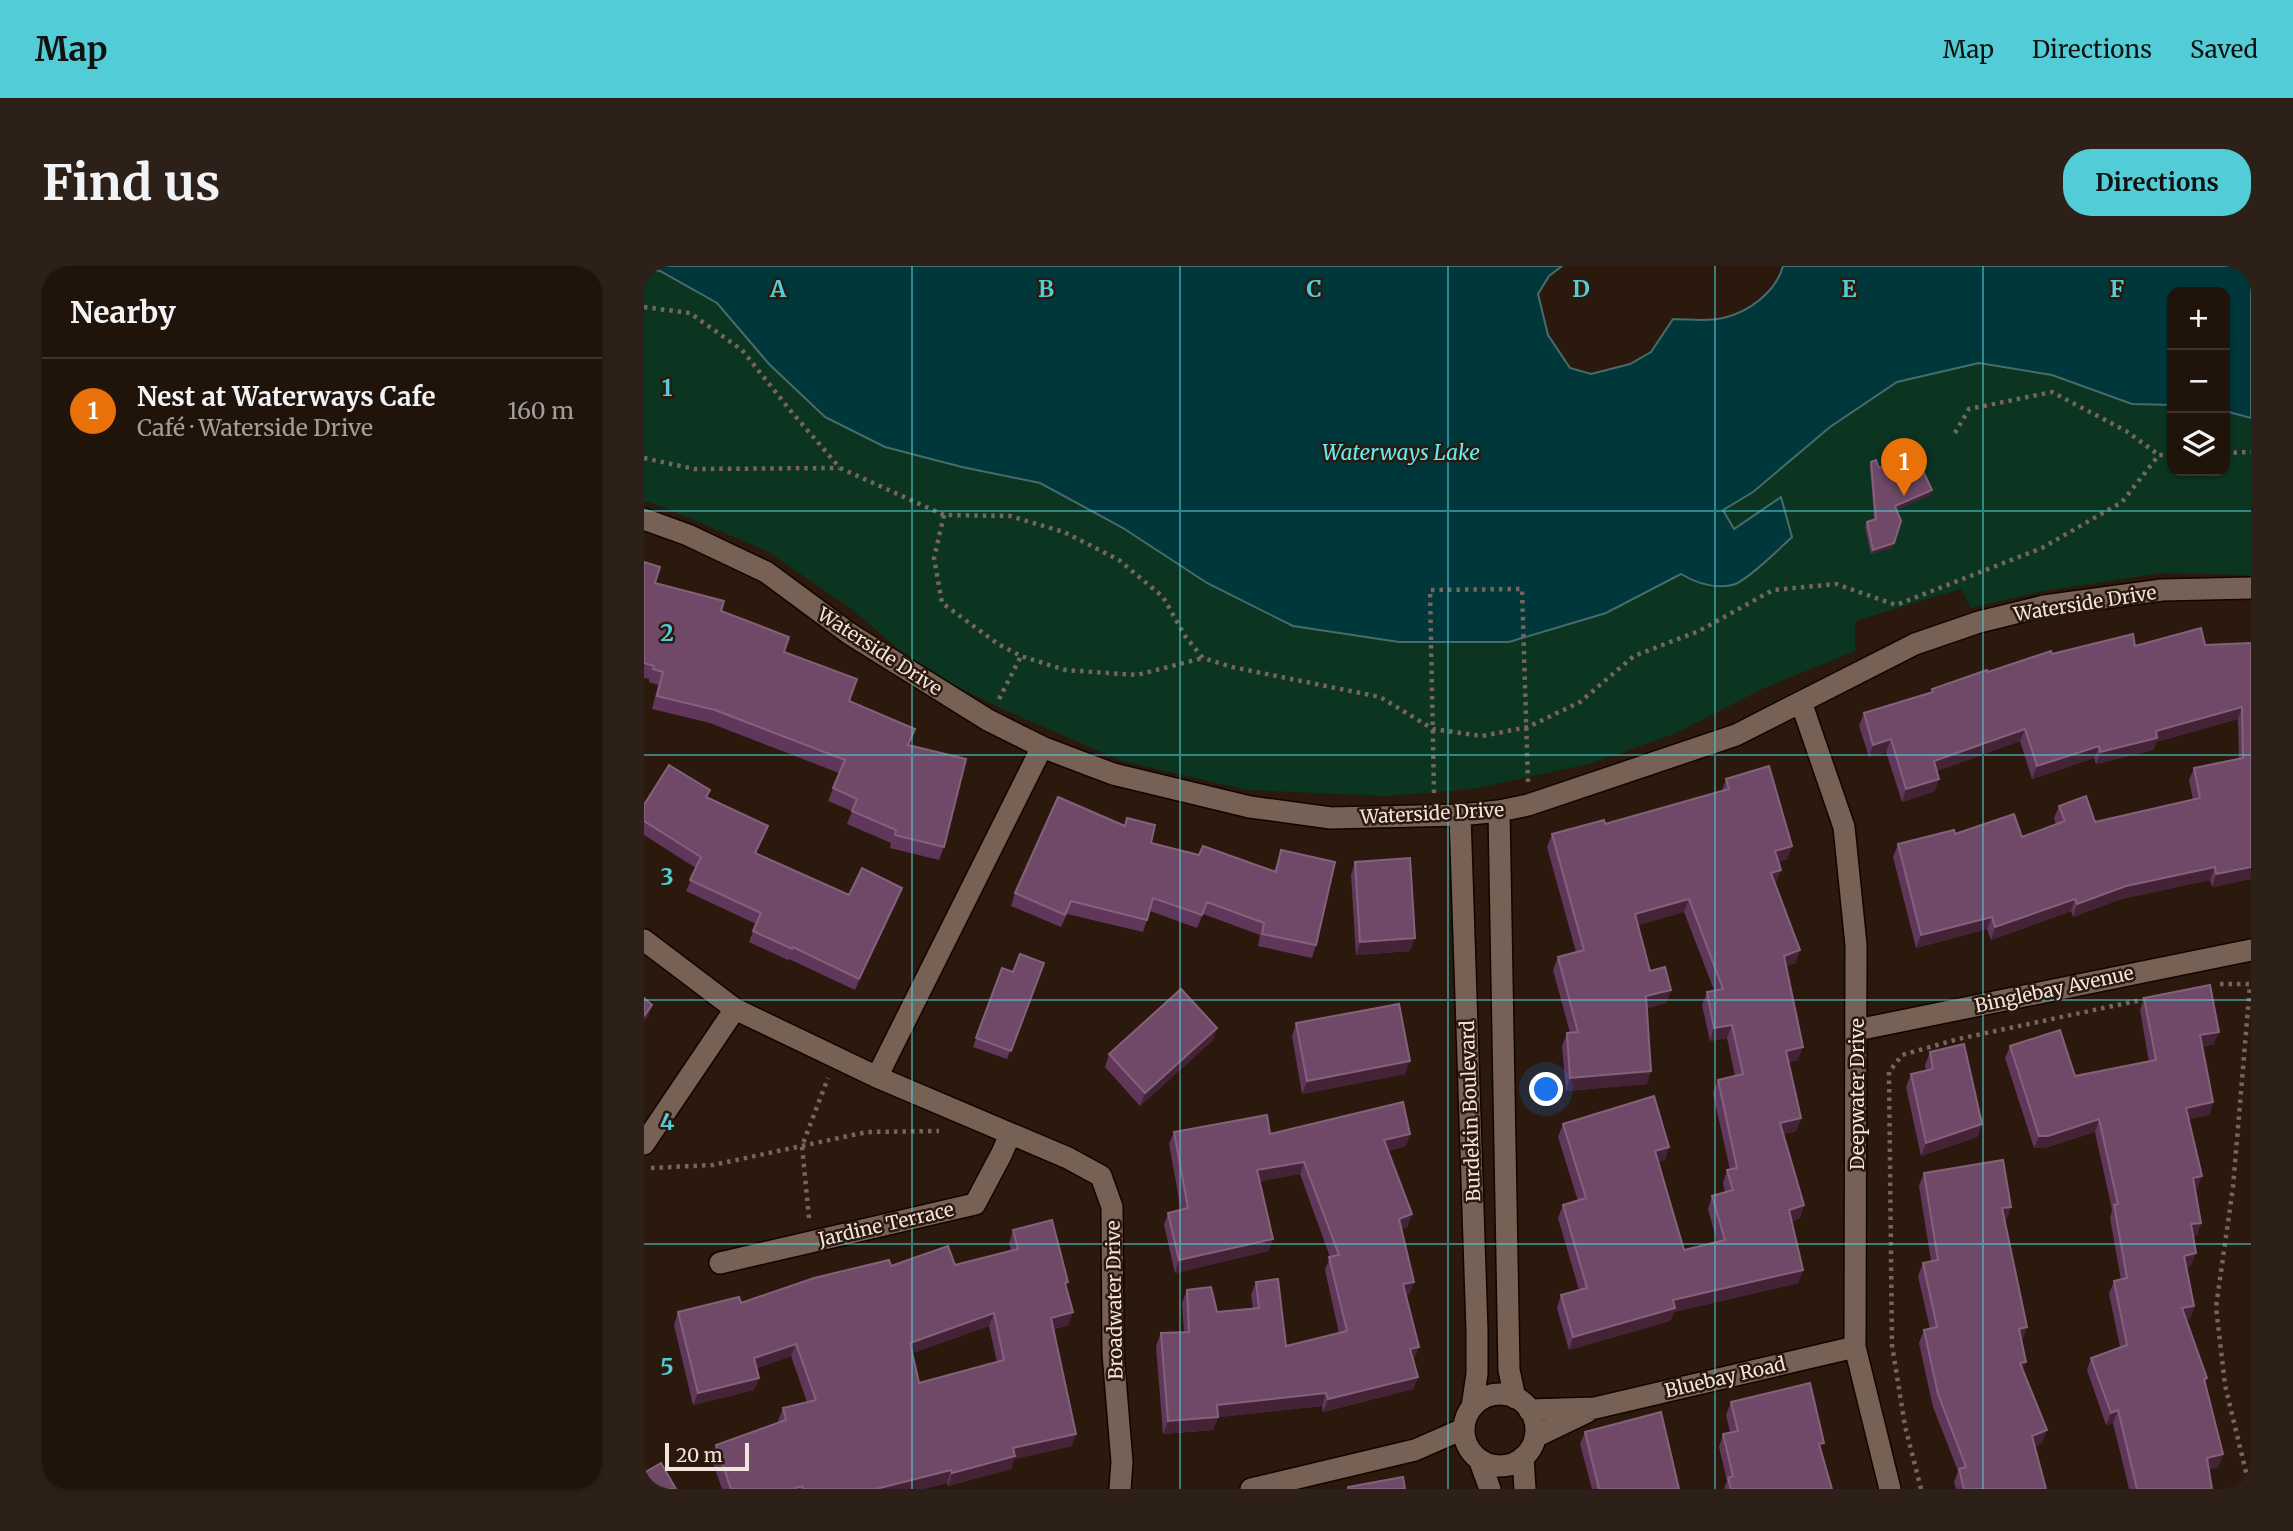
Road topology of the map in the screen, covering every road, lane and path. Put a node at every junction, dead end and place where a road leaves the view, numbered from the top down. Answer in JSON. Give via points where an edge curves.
{"nodes":[{"id":1,"x":644,"y":307,"type":"edge"},
{"id":2,"x":1955,"y":433,"type":"dead end"},
{"id":3,"x":2251,"y":452,"type":"edge"},
{"id":4,"x":2230,"y":453,"type":"edge"},
{"id":5,"x":2159,"y":455,"type":"junction"},
{"id":6,"x":2167,"y":455,"type":"edge"},
{"id":7,"x":644,"y":458,"type":"edge"},
{"id":8,"x":840,"y":468,"type":"junction"},
{"id":9,"x":944,"y":515,"type":"junction"},
{"id":10,"x":644,"y":519,"type":"edge"},
{"id":11,"x":2251,"y":588,"type":"edge"},
{"id":12,"x":1021,"y":656,"type":"junction"},
{"id":13,"x":1203,"y":659,"type":"junction"},
{"id":14,"x":1801,"y":702,"type":"junction"},
{"id":15,"x":988,"y":720,"type":"junction"},
{"id":16,"x":1528,"y":727,"type":"junction"},
{"id":17,"x":1433,"y":729,"type":"junction"},
{"id":18,"x":1042,"y":747,"type":"junction"},
{"id":19,"x":1528,"y":805,"type":"junction"},
{"id":20,"x":1499,"y":811,"type":"junction"},
{"id":21,"x":1460,"y":814,"type":"junction"},
{"id":22,"x":1435,"y":815,"type":"junction"},
{"id":23,"x":644,"y":940,"type":"edge"},
{"id":24,"x":2251,"y":950,"type":"edge"},
{"id":25,"x":2251,"y":984,"type":"edge"},
{"id":26,"x":2210,"y":986,"type":"edge"},
{"id":27,"x":2157,"y":997,"type":"edge"},
{"id":28,"x":735,"y":1009,"type":"junction"},
{"id":29,"x":1857,"y":1030,"type":"junction"},
{"id":30,"x":838,"y":1058,"type":"junction"},
{"id":31,"x":877,"y":1077,"type":"junction"},
{"id":32,"x":950,"y":1131,"type":"dead end"},
{"id":33,"x":1010,"y":1133,"type":"junction"},
{"id":34,"x":644,"y":1144,"type":"edge"},
{"id":35,"x":802,"y":1146,"type":"junction"},
{"id":36,"x":644,"y":1169,"type":"edge"},
{"id":37,"x":811,"y":1242,"type":"junction"},
{"id":38,"x":720,"y":1263,"type":"dead end"},
{"id":39,"x":1855,"y":1347,"type":"junction"},
{"id":40,"x":1522,"y":1404,"type":"junction"},
{"id":41,"x":1472,"y":1407,"type":"junction"},
{"id":42,"x":1595,"y":1408,"type":"junction"},
{"id":43,"x":1463,"y":1429,"type":"junction"},
{"id":44,"x":1535,"y":1437,"type":"junction"},
{"id":45,"x":1415,"y":1450,"type":"junction"},
{"id":46,"x":1475,"y":1455,"type":"junction"},
{"id":47,"x":1523,"y":1457,"type":"junction"},
{"id":48,"x":1122,"y":1462,"type":"junction"},
{"id":49,"x":1120,"y":1489,"type":"edge"},
{"id":50,"x":1135,"y":1489,"type":"edge"},
{"id":51,"x":1251,"y":1489,"type":"edge"},
{"id":52,"x":1490,"y":1489,"type":"edge"},
{"id":53,"x":1525,"y":1489,"type":"edge"},
{"id":54,"x":1890,"y":1489,"type":"edge"},
{"id":55,"x":1921,"y":1489,"type":"edge"},
{"id":56,"x":2250,"y":1489,"type":"edge"}],
"edges":[{"from":1,"to":8,"type":"path","via":[[690,313],[742,350]]},
{"from":2,"to":5,"type":"path","via":[[1969,409],[2052,392],[2126,431]]},
{"from":3,"to":4,"type":"path"},
{"from":5,"to":6,"type":"path"},
{"from":5,"to":16,"type":"path","via":[[2122,502],[2042,548],[1896,605],[1836,584],[1773,590],[1699,631],[1634,656],[1580,702]]},
{"from":7,"to":8,"type":"path","via":[[694,469]]},
{"from":8,"to":9,"type":"path"},
{"from":9,"to":12,"type":"path","via":[[934,558],[942,603]]},
{"from":9,"to":13,"type":"path","via":[[1010,516],[1064,532],[1119,560],[1163,597]]},
{"from":10,"to":15,"type":"street","name":"Waterside Drive","via":[[766,572],[850,634]]},
{"from":11,"to":14,"type":"street","name":"Waterside Drive","via":[[2162,590],[2031,609],[1979,622],[1914,644]]},
{"from":12,"to":13,"type":"path","via":[[1065,670],[1137,675]]},
{"from":12,"to":15,"type":"path"},
{"from":13,"to":17,"type":"path","via":[[1380,697]]},
{"from":14,"to":19,"type":"street","name":"Waterside Drive","via":[[1736,735]]},
{"from":14,"to":29,"type":"street","name":"Deepwater Drive","via":[[1844,827],[1856,945]]},
{"from":15,"to":18,"type":"street","name":"Waterside Drive"},
{"from":16,"to":17,"type":"path","via":[[1482,736]]},
{"from":16,"to":17,"type":"path","via":[[1522,589],[1430,590]]},
{"from":16,"to":19,"type":"path"},
{"from":17,"to":22,"type":"path"},
{"from":18,"to":22,"type":"street","name":"Waterside Drive","via":[[1113,775],[1250,807],[1331,818]]},
{"from":18,"to":31,"type":"street"},
{"from":19,"to":20,"type":"street","name":"Waterside Drive"},
{"from":20,"to":21,"type":"street","name":"Waterside Drive"},
{"from":20,"to":40,"type":"street","name":"Burdekin Boulevard","via":[[1509,1370]]},
{"from":21,"to":22,"type":"street","name":"Waterside Drive"},
{"from":21,"to":41,"type":"street","name":"Burdekin Boulevard","via":[[1477,1331]]},
{"from":23,"to":28,"type":"street","name":"Broadwater Drive"},
{"from":24,"to":29,"type":"street","name":"Binglebay Avenue"},
{"from":25,"to":26,"type":"path"},
{"from":25,"to":56,"type":"path","via":[[2233,1186],[2216,1307],[2225,1385]]},
{"from":27,"to":55,"type":"path","via":[[1958,1039],[1902,1055],[1889,1072],[1892,1345]]},
{"from":28,"to":30,"type":"street","name":"Broadwater Drive"},
{"from":28,"to":34,"type":"street"},
{"from":29,"to":39,"type":"street","name":"Deepwater Drive"},
{"from":30,"to":31,"type":"street","name":"Broadwater Drive"},
{"from":30,"to":35,"type":"path"},
{"from":31,"to":33,"type":"street","name":"Broadwater Drive"},
{"from":32,"to":35,"type":"path","via":[[867,1132]]},
{"from":33,"to":37,"type":"street","name":"Jardine Terrace","via":[[975,1204]]},
{"from":33,"to":48,"type":"street","name":"Broadwater Drive","via":[[1101,1176],[1112,1207],[1113,1353]]},
{"from":35,"to":36,"type":"path","via":[[713,1165]]},
{"from":35,"to":37,"type":"path"},
{"from":37,"to":38,"type":"street","name":"Jardine Terrace"},
{"from":39,"to":42,"type":"street","name":"Bluebay Road"},
{"from":39,"to":54,"type":"street","name":"Deepwater Drive"},
{"from":40,"to":41,"type":"street","via":[[1504,1394],[1492,1395]]},
{"from":40,"to":42,"type":"street","name":"Bluebay Road"},
{"from":40,"to":44,"type":"street","via":[[1534,1418]]},
{"from":41,"to":43,"type":"street"},
{"from":42,"to":44,"type":"street","name":"Bluebay Road"},
{"from":43,"to":45,"type":"street"},
{"from":43,"to":46,"type":"street"},
{"from":44,"to":47,"type":"street"},
{"from":45,"to":46,"type":"street"},
{"from":45,"to":51,"type":"street"},
{"from":46,"to":47,"type":"street","via":[[1489,1465],[1501,1466]]},
{"from":46,"to":52,"type":"street"},
{"from":47,"to":53,"type":"street"},
{"from":48,"to":49,"type":"street","name":"Broadwater Drive"},
{"from":48,"to":50,"type":"street","name":"Broadwater Drive"}]}
